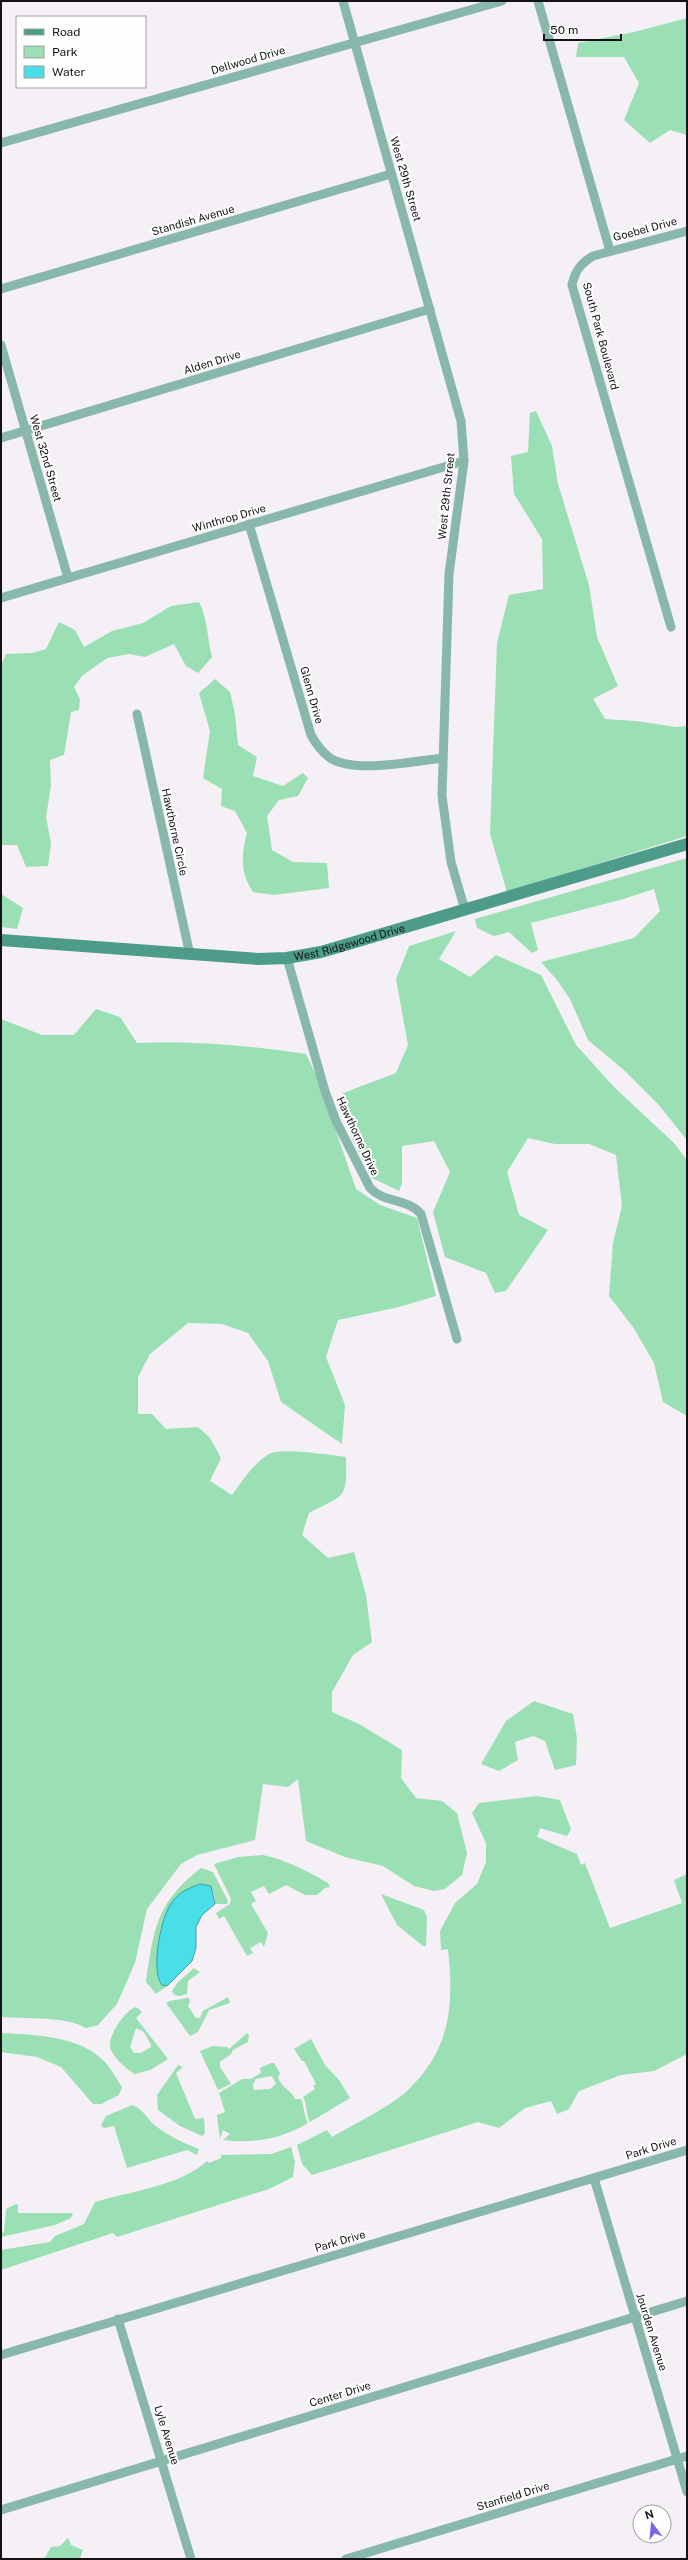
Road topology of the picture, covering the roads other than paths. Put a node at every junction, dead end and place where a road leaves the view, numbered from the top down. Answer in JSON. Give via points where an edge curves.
{"nodes":[{"id":1,"x":343,"y":1,"type":"edge"},
{"id":2,"x":502,"y":1,"type":"edge"},
{"id":3,"x":538,"y":1,"type":"edge"},
{"id":4,"x":355,"y":42,"type":"junction"},
{"id":5,"x":1,"y":143,"type":"edge"},
{"id":6,"x":391,"y":174,"type":"junction"},
{"id":7,"x":687,"y":231,"type":"edge"},
{"id":8,"x":610,"y":252,"type":"junction"},
{"id":9,"x":1,"y":289,"type":"edge"},
{"id":10,"x":430,"y":309,"type":"junction"},
{"id":11,"x":1,"y":345,"type":"edge"},
{"id":12,"x":26,"y":431,"type":"junction"},
{"id":13,"x":1,"y":438,"type":"edge"},
{"id":14,"x":464,"y":461,"type":"junction"},
{"id":15,"x":249,"y":524,"type":"junction"},
{"id":16,"x":68,"y":578,"type":"junction"},
{"id":17,"x":1,"y":598,"type":"edge"},
{"id":18,"x":671,"y":627,"type":"dead end"},
{"id":19,"x":137,"y":714,"type":"dead end"},
{"id":20,"x":443,"y":758,"type":"junction"},
{"id":21,"x":687,"y":844,"type":"edge"},
{"id":22,"x":465,"y":910,"type":"junction"},
{"id":23,"x":1,"y":940,"type":"edge"},
{"id":24,"x":190,"y":955,"type":"junction"},
{"id":25,"x":287,"y":958,"type":"junction"},
{"id":26,"x":457,"y":1339,"type":"dead end"},
{"id":27,"x":687,"y":2150,"type":"edge"},
{"id":28,"x":594,"y":2178,"type":"junction"},
{"id":29,"x":687,"y":2301,"type":"edge"},
{"id":30,"x":635,"y":2317,"type":"junction"},
{"id":31,"x":118,"y":2319,"type":"junction"},
{"id":32,"x":1,"y":2355,"type":"edge"},
{"id":33,"x":687,"y":2456,"type":"edge"},
{"id":34,"x":677,"y":2459,"type":"junction"},
{"id":35,"x":162,"y":2460,"type":"junction"},
{"id":36,"x":687,"y":2492,"type":"edge"},
{"id":37,"x":1,"y":2510,"type":"edge"},
{"id":38,"x":190,"y":2559,"type":"edge"},
{"id":39,"x":346,"y":2559,"type":"edge"}],
"edges":[{"from":1,"to":4,"type":"street","name":"West 29th Street"},
{"from":2,"to":4,"type":"street","name":"Dellwood Drive"},
{"from":3,"to":8,"type":"street"},
{"from":4,"to":5,"type":"street","name":"Dellwood Drive"},
{"from":4,"to":6,"type":"street","name":"West 29th Street"},
{"from":6,"to":9,"type":"street","name":"Standish Avenue"},
{"from":6,"to":10,"type":"street","name":"West 29th Street"},
{"from":7,"to":8,"type":"street","name":"Goebel Drive"},
{"from":8,"to":18,"type":"street","name":"South Park Boulevard","via":[[584,261],[575,272],[572,285]]},
{"from":10,"to":12,"type":"street","name":"Alden Drive"},
{"from":10,"to":14,"type":"street","name":"West 29th Street","via":[[461,421]]},
{"from":11,"to":12,"type":"street","name":"West 32nd Street"},
{"from":12,"to":13,"type":"street","name":"Alden Drive"},
{"from":12,"to":16,"type":"street","name":"West 32nd Street"},
{"from":14,"to":15,"type":"street","name":"Winthrop Drive"},
{"from":14,"to":20,"type":"street","name":"West 29th Street","via":[[450,574]]},
{"from":15,"to":16,"type":"street","name":"Winthrop Drive"},
{"from":15,"to":20,"type":"street","name":"Glenn Drive","via":[[311,735],[318,747],[331,758],[348,765]]},
{"from":16,"to":17,"type":"street","name":"Winthrop Drive"},
{"from":19,"to":24,"type":"street","name":"Hawthorne Circle"},
{"from":20,"to":22,"type":"street","name":"West 29th Street","via":[[442,796],[445,832]]},
{"from":21,"to":22,"type":"street","name":"West Ridgewood Drive"},
{"from":22,"to":25,"type":"street","name":"West Ridgewood Drive","via":[[321,952]]},
{"from":23,"to":24,"type":"street","name":"West Ridgewood Drive"},
{"from":24,"to":25,"type":"street","name":"West Ridgewood Drive","via":[[258,960]]},
{"from":25,"to":26,"type":"street","name":"Hawthorne Drive","via":[[336,1121],[375,1194],[412,1205],[420,1214]]},
{"from":27,"to":28,"type":"street","name":"Park Drive"},
{"from":28,"to":30,"type":"street","name":"Jourden Avenue"},
{"from":28,"to":31,"type":"street","name":"Park Drive"},
{"from":29,"to":30,"type":"street","name":"Center Drive"},
{"from":30,"to":34,"type":"street","name":"Jourden Avenue"},
{"from":30,"to":35,"type":"street","name":"Center Drive"},
{"from":31,"to":32,"type":"street","name":"Park Drive"},
{"from":31,"to":35,"type":"street","name":"Lyle Avenue"},
{"from":33,"to":34,"type":"street","name":"Stanfield Drive"},
{"from":34,"to":36,"type":"street","name":"Jourden Avenue"},
{"from":34,"to":39,"type":"street","name":"Stanfield Drive"},
{"from":35,"to":37,"type":"street","name":"Center Drive"},
{"from":35,"to":38,"type":"street","name":"Lyle Avenue"}]}
